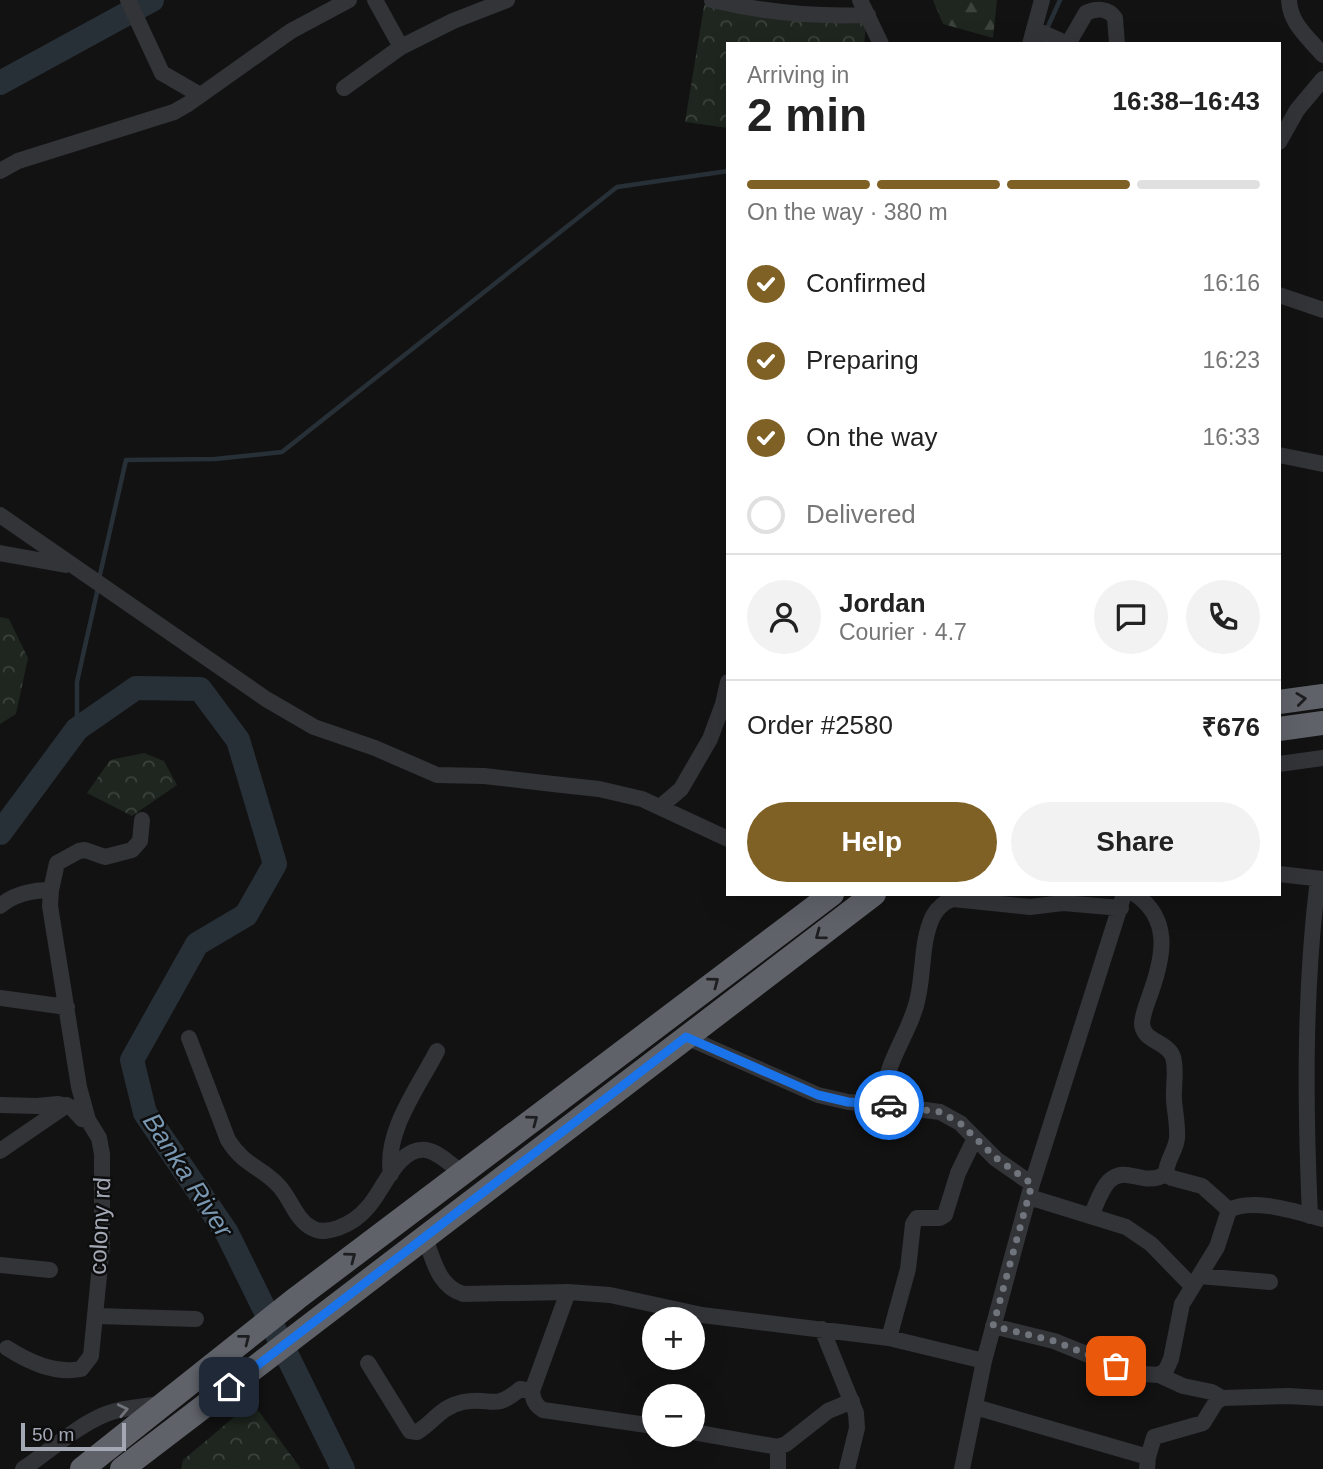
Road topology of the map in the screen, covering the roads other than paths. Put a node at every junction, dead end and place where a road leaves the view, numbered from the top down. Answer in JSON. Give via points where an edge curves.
{"nodes":[{"id":1,"x":128,"y":0,"type":"edge"},
{"id":2,"x":349,"y":0,"type":"edge"},
{"id":3,"x":375,"y":0,"type":"edge"},
{"id":4,"x":507,"y":0,"type":"edge"},
{"id":5,"x":712,"y":0,"type":"edge"},
{"id":6,"x":860,"y":0,"type":"edge"},
{"id":7,"x":1042,"y":0,"type":"edge"},
{"id":8,"x":1289,"y":0,"type":"edge"},
{"id":9,"x":868,"y":15,"type":"junction"},
{"id":10,"x":1050,"y":38,"type":"edge"},
{"id":11,"x":880,"y":42,"type":"edge"},
{"id":12,"x":1117,"y":42,"type":"edge"},
{"id":13,"x":401,"y":47,"type":"junction"},
{"id":14,"x":1323,"y":55,"type":"edge"},
{"id":15,"x":1323,"y":79,"type":"edge"},
{"id":16,"x":344,"y":89,"type":"dead end"},
{"id":17,"x":200,"y":95,"type":"junction"},
{"id":18,"x":1281,"y":138,"type":"edge"},
{"id":19,"x":0,"y":171,"type":"edge"},
{"id":20,"x":1281,"y":296,"type":"edge"},
{"id":21,"x":1323,"y":310,"type":"edge"},
{"id":22,"x":1281,"y":455,"type":"edge"},
{"id":23,"x":1323,"y":464,"type":"edge"},
{"id":24,"x":0,"y":515,"type":"edge"},
{"id":25,"x":0,"y":552,"type":"edge"},
{"id":26,"x":72,"y":566,"type":"junction"},
{"id":27,"x":726,"y":691,"type":"edge"},
{"id":28,"x":1323,"y":696,"type":"edge"},
{"id":29,"x":1281,"y":702,"type":"edge"},
{"id":30,"x":1323,"y":723,"type":"edge"},
{"id":31,"x":1281,"y":729,"type":"edge"},
{"id":32,"x":1323,"y":758,"type":"edge"},
{"id":33,"x":1281,"y":765,"type":"edge"},
{"id":34,"x":660,"y":807,"type":"junction"},
{"id":35,"x":142,"y":820,"type":"dead end"},
{"id":36,"x":726,"y":838,"type":"edge"},
{"id":37,"x":1281,"y":874,"type":"edge"},
{"id":38,"x":1321,"y":879,"type":"edge"},
{"id":39,"x":51,"y":890,"type":"junction"},
{"id":40,"x":829,"y":896,"type":"edge"},
{"id":41,"x":871,"y":896,"type":"edge"},
{"id":42,"x":1137,"y":896,"type":"edge"},
{"id":43,"x":1122,"y":901,"type":"edge"},
{"id":44,"x":0,"y":906,"type":"edge"},
{"id":45,"x":0,"y":998,"type":"edge"},
{"id":46,"x":67,"y":1007,"type":"junction"},
{"id":47,"x":686,"y":1037,"type":"junction"},
{"id":48,"x":189,"y":1038,"type":"dead end"},
{"id":49,"x":437,"y":1051,"type":"dead end"},
{"id":50,"x":0,"y":1105,"type":"edge"},
{"id":51,"x":67,"y":1105,"type":"junction"},
{"id":52,"x":888,"y":1105,"type":"junction"},
{"id":53,"x":88,"y":1120,"type":"junction"},
{"id":54,"x":975,"y":1138,"type":"junction"},
{"id":55,"x":0,"y":1151,"type":"edge"},
{"id":56,"x":462,"y":1173,"type":"junction"},
{"id":57,"x":391,"y":1174,"type":"junction"},
{"id":58,"x":1166,"y":1174,"type":"junction"},
{"id":59,"x":1030,"y":1191,"type":"junction"},
{"id":60,"x":1229,"y":1210,"type":"junction"},
{"id":61,"x":1091,"y":1216,"type":"junction"},
{"id":62,"x":1317,"y":1217,"type":"edge"},
{"id":63,"x":425,"y":1238,"type":"junction"},
{"id":64,"x":0,"y":1265,"type":"edge"},
{"id":65,"x":50,"y":1270,"type":"dead end"},
{"id":66,"x":1195,"y":1281,"type":"junction"},
{"id":67,"x":1270,"y":1282,"type":"dead end"},
{"id":68,"x":568,"y":1292,"type":"junction"},
{"id":69,"x":96,"y":1317,"type":"junction"},
{"id":70,"x":196,"y":1319,"type":"dead end"},
{"id":71,"x":993,"y":1326,"type":"junction"},
{"id":72,"x":822,"y":1329,"type":"junction"},
{"id":73,"x":889,"y":1338,"type":"junction"},
{"id":74,"x":2,"y":1345,"type":"edge"},
{"id":75,"x":984,"y":1361,"type":"junction"},
{"id":76,"x":368,"y":1363,"type":"dead end"},
{"id":77,"x":1159,"y":1375,"type":"junction"},
{"id":78,"x":532,"y":1391,"type":"junction"},
{"id":79,"x":1222,"y":1398,"type":"junction"},
{"id":80,"x":1323,"y":1398,"type":"edge"},
{"id":81,"x":852,"y":1401,"type":"junction"},
{"id":82,"x":163,"y":1404,"type":"junction"},
{"id":83,"x":975,"y":1408,"type":"junction"},
{"id":84,"x":642,"y":1424,"type":"edge"},
{"id":85,"x":705,"y":1434,"type":"edge"},
{"id":86,"x":154,"y":1445,"type":"junction"},
{"id":87,"x":778,"y":1447,"type":"junction"},
{"id":88,"x":1148,"y":1463,"type":"edge"},
{"id":89,"x":23,"y":1469,"type":"edge"},
{"id":90,"x":82,"y":1469,"type":"edge"},
{"id":91,"x":122,"y":1469,"type":"edge"},
{"id":92,"x":145,"y":1469,"type":"edge"},
{"id":93,"x":778,"y":1469,"type":"edge"},
{"id":94,"x":847,"y":1469,"type":"edge"},
{"id":95,"x":962,"y":1469,"type":"edge"}],
"edges":[{"from":1,"to":17,"type":"street","via":[[162,73]]},
{"from":2,"to":17,"type":"street","via":[[291,31]]},
{"from":3,"to":13,"type":"street"},
{"from":4,"to":13,"type":"street"},
{"from":5,"to":9,"type":"street","via":[[820,17]]},
{"from":6,"to":9,"type":"street"},
{"from":7,"to":10,"type":"street"},
{"from":8,"to":14,"type":"street","via":[[1294,24]]},
{"from":9,"to":11,"type":"street"},
{"from":10,"to":12,"type":"street","via":[[1086,13],[1100,10],[1115,19]]},
{"from":13,"to":16,"type":"street"},
{"from":15,"to":18,"type":"street"},
{"from":17,"to":19,"type":"street","via":[[153,120],[18,161]]},
{"from":20,"to":21,"type":"street"},
{"from":22,"to":23,"type":"street"},
{"from":24,"to":26,"type":"street"},
{"from":25,"to":26,"type":"street"},
{"from":26,"to":34,"type":"street","via":[[314,727],[437,775],[599,789]]},
{"from":27,"to":34,"type":"street","via":[[710,739],[681,789]]},
{"from":29,"to":28,"type":"highway","one_way":true},
{"from":30,"to":31,"type":"highway"},
{"from":32,"to":33,"type":"street"},
{"from":34,"to":36,"type":"street"},
{"from":35,"to":39,"type":"street","name":"colony rd","via":[[140,841],[132,850],[105,857],[85,850],[57,863]]},
{"from":37,"to":38,"type":"street"},
{"from":38,"to":62,"type":"street","via":[[1311,937],[1306,1017],[1306,1107]]},
{"from":39,"to":44,"type":"street","via":[[20,894]]},
{"from":39,"to":46,"type":"street","name":"colony rd"},
{"from":56,"to":40,"type":"highway","one_way":true},
{"from":41,"to":47,"type":"highway","one_way":true},
{"from":42,"to":58,"type":"street","via":[[1161,925],[1162,943],[1142,1021],[1148,1035],[1167,1047],[1175,1064],[1177,1141]]},
{"from":43,"to":52,"type":"street","via":[[1031,907],[953,899],[944,902],[933,915],[925,943],[918,999],[883,1097]]},
{"from":43,"to":59,"type":"street"},
{"from":45,"to":46,"type":"street"},
{"from":46,"to":53,"type":"street","name":"colony rd"},
{"from":47,"to":52,"type":"street","via":[[818,1095]]},
{"from":47,"to":63,"type":"highway"},
{"from":48,"to":57,"type":"street","via":[[233,1148],[281,1188],[310,1227],[320,1231],[347,1225],[367,1210]]},
{"from":49,"to":57,"type":"street","via":[[393,1134]]},
{"from":50,"to":51,"type":"street"},
{"from":51,"to":53,"type":"street"},
{"from":51,"to":55,"type":"street"},
{"from":52,"to":54,"type":"street","via":[[940,1112]]},
{"from":53,"to":69,"type":"street","name":"colony rd","via":[[100,1143],[103,1180]]},
{"from":54,"to":59,"type":"street"},
{"from":54,"to":73,"type":"street","via":[[945,1214],[917,1218],[913,1224],[908,1269]]},
{"from":56,"to":57,"type":"street","via":[[427,1150],[404,1156]]},
{"from":82,"to":56,"type":"highway","one_way":true},
{"from":58,"to":60,"type":"street","via":[[1202,1186]]},
{"from":58,"to":61,"type":"street","via":[[1148,1180],[1118,1175],[1108,1182]]},
{"from":59,"to":61,"type":"street"},
{"from":59,"to":71,"type":"street"},
{"from":60,"to":62,"type":"street","via":[[1258,1205]]},
{"from":60,"to":66,"type":"street","via":[[1217,1247]]},
{"from":61,"to":66,"type":"street","via":[[1139,1234]]},
{"from":63,"to":68,"type":"street","via":[[450,1290],[472,1294]]},
{"from":63,"to":86,"type":"highway"},
{"from":64,"to":65,"type":"street"},
{"from":66,"to":67,"type":"street"},
{"from":66,"to":77,"type":"street","via":[[1182,1304],[1171,1359]]},
{"from":68,"to":72,"type":"street"},
{"from":68,"to":78,"type":"street"},
{"from":69,"to":70,"type":"street"},
{"from":69,"to":74,"type":"street","name":"colony rd","via":[[91,1356],[81,1369],[43,1366]]},
{"from":71,"to":75,"type":"street"},
{"from":71,"to":77,"type":"street","via":[[1054,1341],[1116,1366]]},
{"from":72,"to":73,"type":"street"},
{"from":72,"to":81,"type":"street"},
{"from":73,"to":75,"type":"street"},
{"from":75,"to":83,"type":"street"},
{"from":76,"to":78,"type":"street","via":[[410,1431],[417,1432],[433,1417],[464,1402],[505,1401],[520,1389]]},
{"from":77,"to":79,"type":"street"},
{"from":78,"to":84,"type":"street","via":[[543,1410]]},
{"from":79,"to":80,"type":"street"},
{"from":79,"to":88,"type":"street","via":[[1203,1423],[1154,1437]]},
{"from":81,"to":87,"type":"street","via":[[828,1410]]},
{"from":81,"to":94,"type":"street","via":[[857,1428]]},
{"from":89,"to":82,"type":"street","one_way":true,"via":[[106,1414]]},
{"from":82,"to":90,"type":"highway"},
{"from":83,"to":88,"type":"street"},
{"from":83,"to":95,"type":"street"},
{"from":85,"to":87,"type":"street"},
{"from":86,"to":91,"type":"highway"},
{"from":86,"to":92,"type":"street"},
{"from":87,"to":93,"type":"street"}]}
